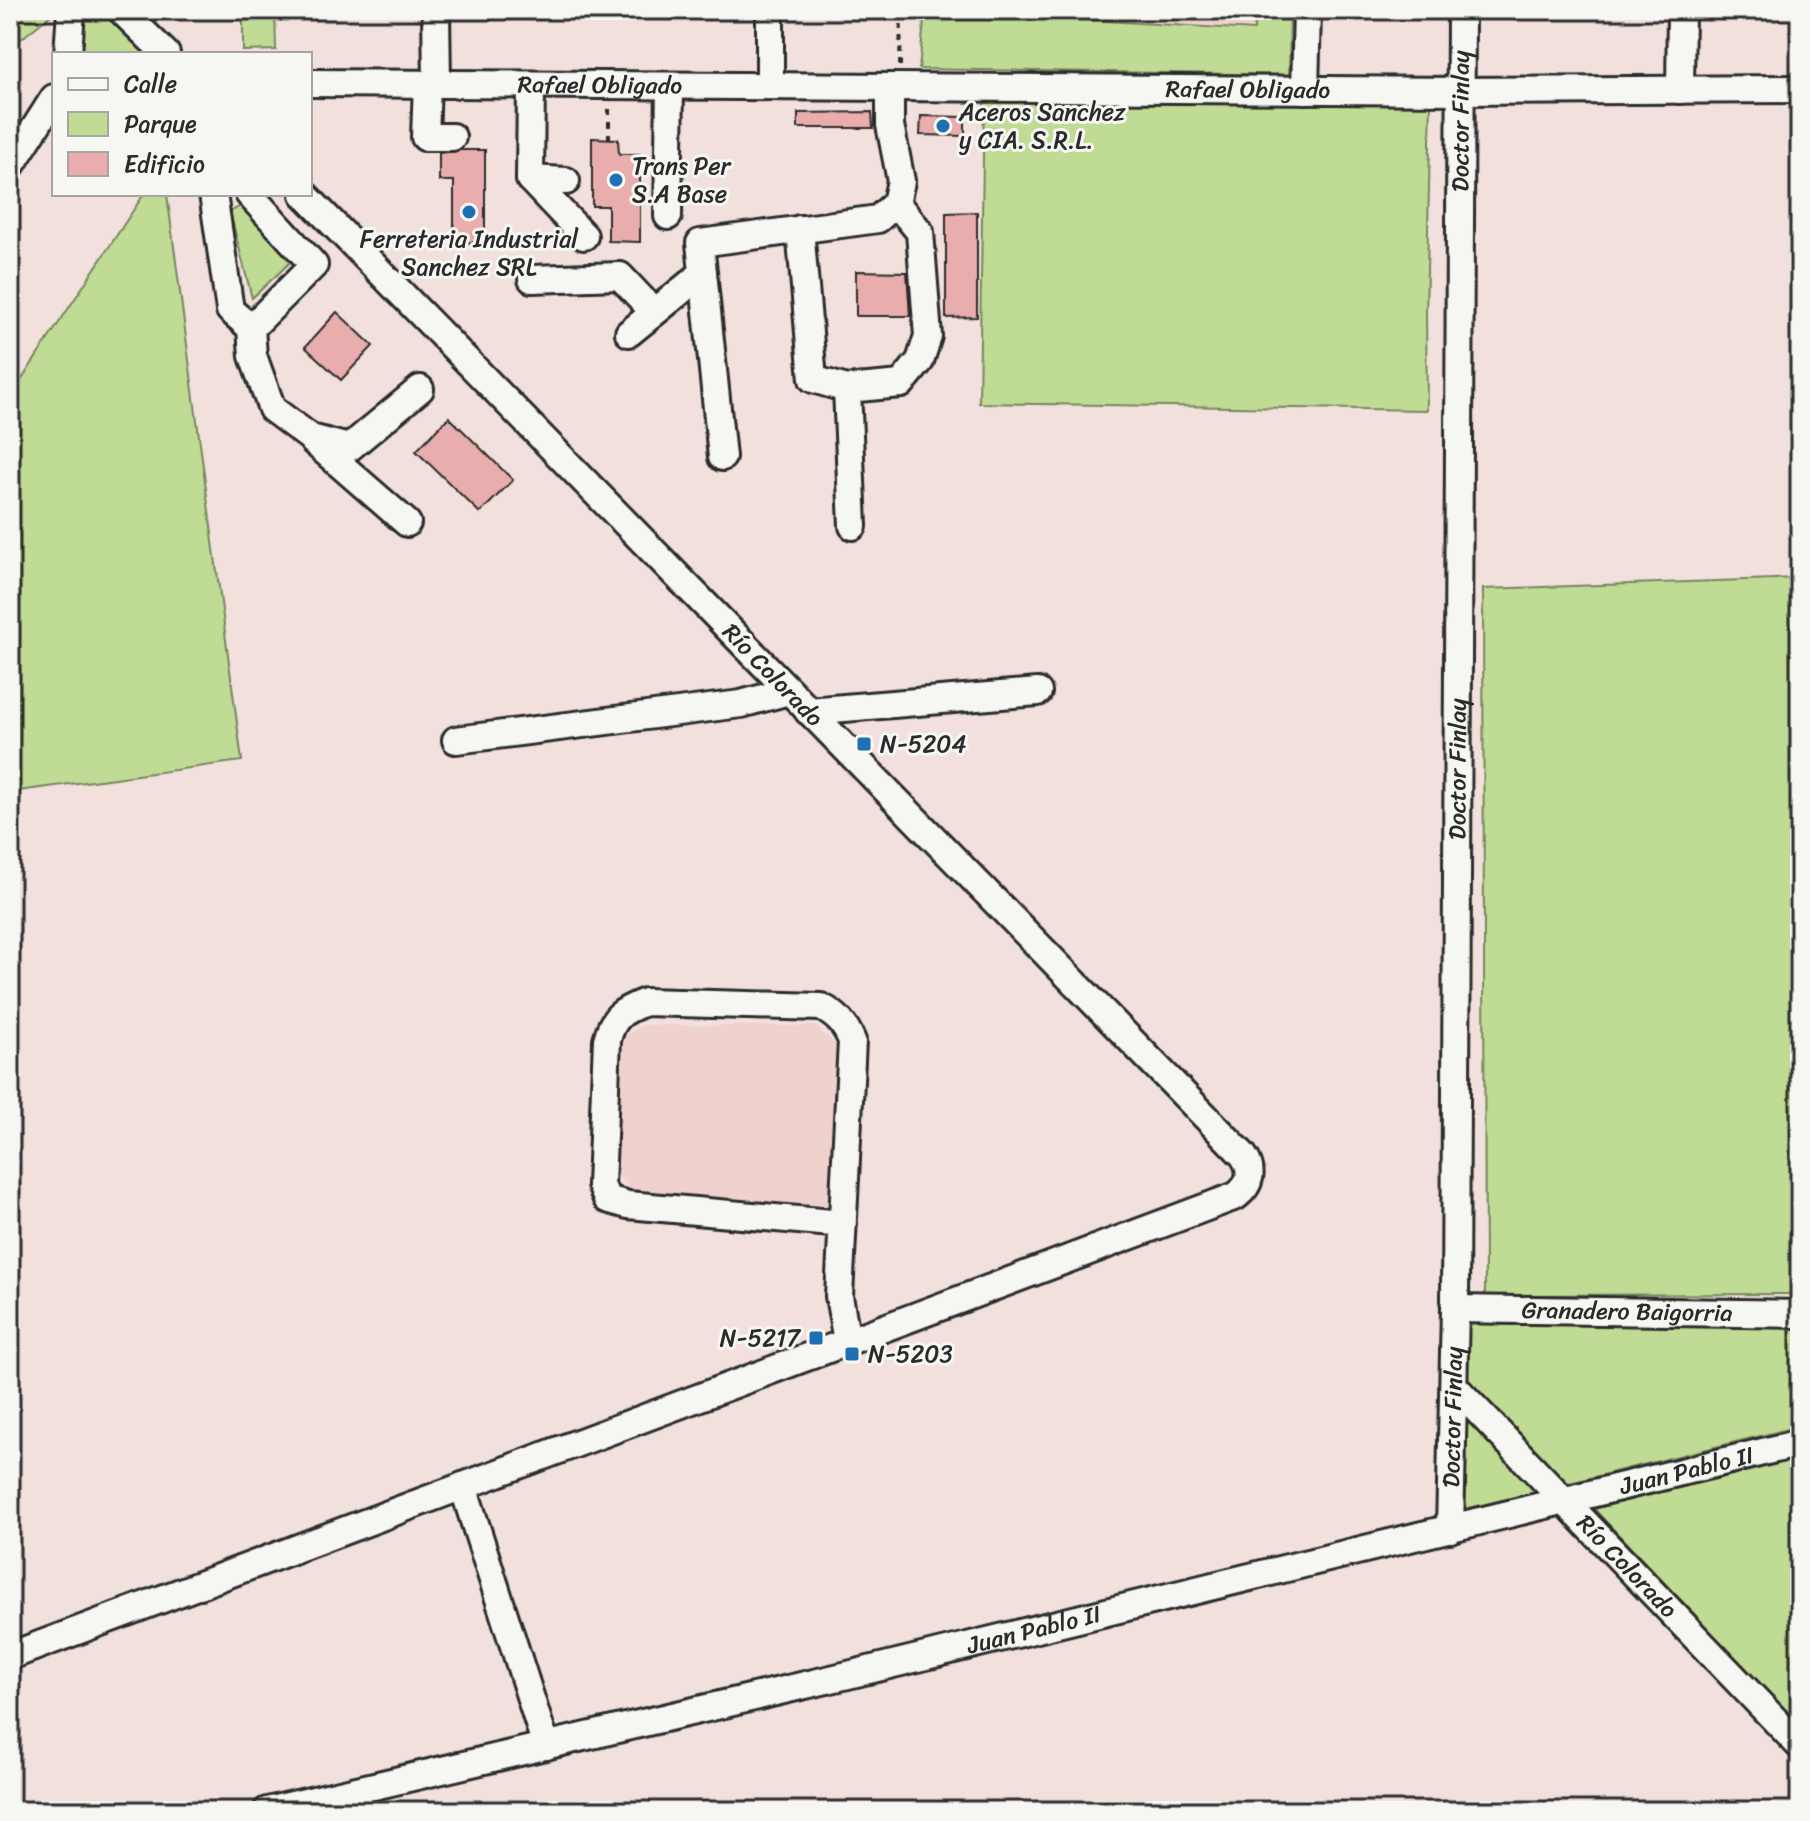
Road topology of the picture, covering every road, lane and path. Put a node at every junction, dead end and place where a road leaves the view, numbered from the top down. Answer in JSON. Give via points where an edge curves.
{"nodes":[{"id":1,"x":71,"y":10,"type":"edge"},
{"id":2,"x":122,"y":10,"type":"edge"},
{"id":3,"x":436,"y":10,"type":"edge"},
{"id":4,"x":770,"y":10,"type":"edge"},
{"id":5,"x":904,"y":10,"type":"edge"},
{"id":6,"x":1307,"y":10,"type":"edge"},
{"id":7,"x":1461,"y":10,"type":"edge"},
{"id":8,"x":1681,"y":10,"type":"edge"},
{"id":9,"x":68,"y":52,"type":"edge"},
{"id":10,"x":164,"y":52,"type":"edge"},
{"id":11,"x":312,"y":83,"type":"edge"},
{"id":12,"x":432,"y":84,"type":"junction"},
{"id":13,"x":531,"y":85,"type":"junction"},
{"id":14,"x":609,"y":85,"type":"junction"},
{"id":15,"x":670,"y":86,"type":"junction"},
{"id":16,"x":770,"y":86,"type":"junction"},
{"id":17,"x":895,"y":87,"type":"junction"},
{"id":18,"x":1800,"y":89,"type":"edge"},
{"id":19,"x":1305,"y":90,"type":"junction"},
{"id":20,"x":1680,"y":90,"type":"junction"},
{"id":21,"x":1459,"y":91,"type":"junction"},
{"id":22,"x":52,"y":103,"type":"edge"},
{"id":23,"x":452,"y":137,"type":"dead end"},
{"id":24,"x":609,"y":139,"type":"dead end"},
{"id":25,"x":10,"y":167,"type":"edge"},
{"id":26,"x":530,"y":179,"type":"junction"},
{"id":27,"x":566,"y":181,"type":"dead end"},
{"id":28,"x":213,"y":196,"type":"edge"},
{"id":29,"x":251,"y":196,"type":"edge"},
{"id":30,"x":306,"y":196,"type":"edge"},
{"id":31,"x":896,"y":203,"type":"junction"},
{"id":32,"x":668,"y":216,"type":"dead end"},
{"id":33,"x":800,"y":229,"type":"junction"},
{"id":34,"x":584,"y":236,"type":"dead end"},
{"id":35,"x":703,"y":273,"type":"junction"},
{"id":36,"x":532,"y":279,"type":"dead end"},
{"id":37,"x":654,"y":312,"type":"junction"},
{"id":38,"x":251,"y":328,"type":"junction"},
{"id":39,"x":629,"y":333,"type":"dead end"},
{"id":40,"x":420,"y":389,"type":"dead end"},
{"id":41,"x":847,"y":389,"type":"junction"},
{"id":42,"x":311,"y":438,"type":"junction"},
{"id":43,"x":722,"y":457,"type":"dead end"},
{"id":44,"x":407,"y":523,"type":"dead end"},
{"id":45,"x":853,"y":526,"type":"dead end"},
{"id":46,"x":789,"y":691,"type":"junction"},
{"id":47,"x":1038,"y":692,"type":"dead end"},
{"id":48,"x":808,"y":711,"type":"junction"},
{"id":49,"x":456,"y":740,"type":"dead end"},
{"id":50,"x":843,"y":1224,"type":"junction"},
{"id":51,"x":1455,"y":1309,"type":"junction"},
{"id":52,"x":1800,"y":1314,"type":"edge"},
{"id":53,"x":847,"y":1341,"type":"junction"},
{"id":54,"x":1454,"y":1386,"type":"junction"},
{"id":55,"x":1800,"y":1443,"type":"edge"},
{"id":56,"x":463,"y":1486,"type":"junction"},
{"id":57,"x":1566,"y":1501,"type":"junction"},
{"id":58,"x":1450,"y":1529,"type":"junction"},
{"id":59,"x":10,"y":1656,"type":"edge"},
{"id":60,"x":546,"y":1746,"type":"junction"},
{"id":61,"x":1800,"y":1746,"type":"edge"},
{"id":62,"x":267,"y":1811,"type":"edge"}],
"edges":[{"from":1,"to":9,"type":"street"},
{"from":2,"to":10,"type":"street"},
{"from":3,"to":12,"type":"street"},
{"from":4,"to":16,"type":"street"},
{"from":5,"to":17,"type":"path"},
{"from":6,"to":19,"type":"street"},
{"from":7,"to":21,"type":"street","name":"Doctor Finlay"},
{"from":8,"to":20,"type":"street"},
{"from":11,"to":12,"type":"street","name":"Rafael Obligado"},
{"from":12,"to":13,"type":"street","name":"Rafael Obligado"},
{"from":12,"to":23,"type":"street","via":[[425,137]]},
{"from":13,"to":14,"type":"street","name":"Rafael Obligado"},
{"from":13,"to":26,"type":"street"},
{"from":14,"to":15,"type":"street","name":"Rafael Obligado"},
{"from":14,"to":24,"type":"path"},
{"from":15,"to":16,"type":"street","name":"Rafael Obligado"},
{"from":15,"to":32,"type":"street"},
{"from":16,"to":17,"type":"street","name":"Rafael Obligado"},
{"from":17,"to":19,"type":"street","name":"Rafael Obligado"},
{"from":17,"to":31,"type":"street","via":[[890,125],[901,181]]},
{"from":18,"to":20,"type":"street","name":"Rafael Obligado"},
{"from":19,"to":21,"type":"street","name":"Rafael Obligado"},
{"from":20,"to":21,"type":"street","name":"Rafael Obligado"},
{"from":21,"to":51,"type":"street","name":"Doctor Finlay"},
{"from":22,"to":25,"type":"street"},
{"from":26,"to":27,"type":"street"},
{"from":26,"to":34,"type":"street"},
{"from":28,"to":38,"type":"street","via":[[230,310]]},
{"from":29,"to":38,"type":"street","via":[[314,265]]},
{"from":30,"to":46,"type":"street","name":"Río Colorado"},
{"from":31,"to":33,"type":"street","via":[[878,219]]},
{"from":31,"to":41,"type":"street","via":[[920,232],[928,336],[920,361],[901,384]]},
{"from":33,"to":35,"type":"street","via":[[700,243]]},
{"from":33,"to":41,"type":"street","via":[[813,379]]},
{"from":35,"to":37,"type":"street"},
{"from":35,"to":43,"type":"street"},
{"from":36,"to":37,"type":"street","via":[[620,276]]},
{"from":37,"to":39,"type":"street"},
{"from":38,"to":42,"type":"street","via":[[253,356],[272,409]]},
{"from":40,"to":42,"type":"street","via":[[349,448]]},
{"from":41,"to":45,"type":"street"},
{"from":42,"to":44,"type":"street"},
{"from":46,"to":48,"type":"street","name":"Río Colorado"},
{"from":46,"to":49,"type":"street","via":[[741,704]]},
{"from":47,"to":48,"type":"street"},
{"from":48,"to":53,"type":"street","name":"Río Colorado","via":[[1249,1166],[1245,1189],[1236,1196]]},
{"from":50,"to":50,"type":"street","via":[[852,1041],[834,1014],[821,1007],[645,1002],[624,1010],[610,1026],[607,1040],[601,1185],[607,1199]]},
{"from":50,"to":53,"type":"street","via":[[839,1296]]},
{"from":51,"to":52,"type":"street","name":"Granadero Baigorria"},
{"from":51,"to":54,"type":"street","name":"Doctor Finlay"},
{"from":53,"to":56,"type":"street"},
{"from":54,"to":57,"type":"street","name":"Río Colorado"},
{"from":54,"to":58,"type":"street","name":"Doctor Finlay"},
{"from":55,"to":57,"type":"street","name":"Juan Pablo II"},
{"from":56,"to":59,"type":"street"},
{"from":56,"to":60,"type":"street"},
{"from":57,"to":58,"type":"street","name":"Juan Pablo II"},
{"from":57,"to":61,"type":"street","name":"Río Colorado"},
{"from":58,"to":60,"type":"street","name":"Juan Pablo II"},
{"from":60,"to":62,"type":"street","name":"Juan Pablo II"}]}
